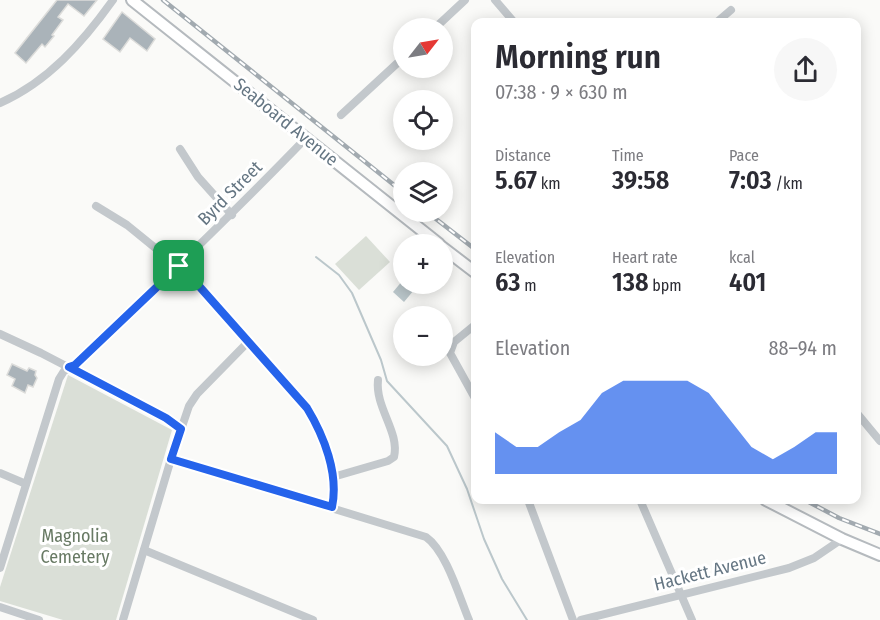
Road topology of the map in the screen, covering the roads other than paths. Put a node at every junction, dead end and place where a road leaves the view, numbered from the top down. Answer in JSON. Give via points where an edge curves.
{"nodes":[{"id":1,"x":114,"y":0,"type":"edge"},
{"id":2,"x":132,"y":0,"type":"edge"},
{"id":3,"x":465,"y":0,"type":"edge"},
{"id":4,"x":495,"y":0,"type":"edge"},
{"id":5,"x":731,"y":10,"type":"dead end"},
{"id":6,"x":446,"y":18,"type":"edge"},
{"id":7,"x":511,"y":18,"type":"edge"},
{"id":8,"x":722,"y":18,"type":"edge"},
{"id":9,"x":393,"y":67,"type":"edge"},
{"id":10,"x":0,"y":103,"type":"edge"},
{"id":11,"x":341,"y":115,"type":"dead end"},
{"id":12,"x":306,"y":138,"type":"junction"},
{"id":13,"x":180,"y":149,"type":"dead end"},
{"id":14,"x":96,"y":206,"type":"dead end"},
{"id":15,"x":232,"y":215,"type":"junction"},
{"id":16,"x":426,"y":234,"type":"edge"},
{"id":17,"x":453,"y":255,"type":"edge"},
{"id":18,"x":179,"y":266,"type":"junction"},
{"id":19,"x":471,"y":269,"type":"edge"},
{"id":20,"x":471,"y":328,"type":"edge"},
{"id":21,"x":0,"y":334,"type":"edge"},
{"id":22,"x":248,"y":342,"type":"junction"},
{"id":23,"x":69,"y":367,"type":"junction"},
{"id":24,"x":378,"y":380,"type":"dead end"},
{"id":25,"x":471,"y":391,"type":"edge"},
{"id":26,"x":861,"y":418,"type":"edge"},
{"id":27,"x":181,"y":429,"type":"junction"},
{"id":28,"x":880,"y":441,"type":"edge"},
{"id":29,"x":171,"y":459,"type":"junction"},
{"id":30,"x":0,"y":472,"type":"edge"},
{"id":31,"x":333,"y":477,"type":"junction"},
{"id":32,"x":26,"y":484,"type":"junction"},
{"id":33,"x":530,"y":504,"type":"edge"},
{"id":34,"x":642,"y":504,"type":"edge"},
{"id":35,"x":774,"y":504,"type":"edge"},
{"id":36,"x":332,"y":507,"type":"junction"},
{"id":37,"x":842,"y":539,"type":"junction"},
{"id":38,"x":144,"y":550,"type":"junction"},
{"id":39,"x":880,"y":555,"type":"edge"},
{"id":40,"x":0,"y":568,"type":"edge"},
{"id":41,"x":681,"y":595,"type":"junction"},
{"id":42,"x":0,"y":608,"type":"edge"},
{"id":43,"x":21,"y":617,"type":"edge"},
{"id":44,"x":39,"y":620,"type":"edge"},
{"id":45,"x":123,"y":620,"type":"edge"},
{"id":46,"x":313,"y":620,"type":"edge"},
{"id":47,"x":469,"y":620,"type":"edge"},
{"id":48,"x":573,"y":620,"type":"edge"},
{"id":49,"x":581,"y":620,"type":"edge"},
{"id":50,"x":692,"y":620,"type":"edge"}],
"edges":[{"from":1,"to":10,"type":"street","via":[[60,63],[28,88]]},
{"from":2,"to":12,"type":"main road","name":"Seaboard Avenue"},
{"from":3,"to":6,"type":"street"},
{"from":4,"to":7,"type":"street"},
{"from":5,"to":8,"type":"street"},
{"from":9,"to":11,"type":"street"},
{"from":12,"to":15,"type":"street","name":"Byrd Street"},
{"from":12,"to":16,"type":"main road","name":"Seaboard Avenue"},
{"from":13,"to":15,"type":"street","via":[[198,177]]},
{"from":14,"to":18,"type":"street"},
{"from":15,"to":18,"type":"street","name":"Byrd Street"},
{"from":17,"to":19,"type":"main road","name":"Seaboard Avenue"},
{"from":18,"to":22,"type":"street"},
{"from":18,"to":23,"type":"street","name":"Byrd Street"},
{"from":20,"to":25,"type":"street","via":[[454,342],[450,353]]},
{"from":21,"to":23,"type":"street"},
{"from":22,"to":27,"type":"street","via":[[197,394]]},
{"from":22,"to":31,"type":"street","via":[[307,408]]},
{"from":23,"to":27,"type":"street"},
{"from":23,"to":32,"type":"street","name":"Byrd Street","via":[[59,379]]},
{"from":24,"to":31,"type":"street","via":[[378,397],[394,444],[394,457]]},
{"from":26,"to":28,"type":"street"},
{"from":27,"to":29,"type":"street"},
{"from":29,"to":36,"type":"street"},
{"from":29,"to":38,"type":"street"},
{"from":30,"to":32,"type":"street"},
{"from":31,"to":36,"type":"street"},
{"from":32,"to":40,"type":"street","name":"Byrd Street"},
{"from":33,"to":48,"type":"street"},
{"from":34,"to":41,"type":"street"},
{"from":35,"to":37,"type":"main road"},
{"from":36,"to":47,"type":"street","via":[[430,540],[443,559]]},
{"from":37,"to":39,"type":"main road"},
{"from":37,"to":41,"type":"street","name":"Hackett Avenue","via":[[814,558],[789,568]]},
{"from":38,"to":45,"type":"street"},
{"from":38,"to":46,"type":"street"},
{"from":41,"to":49,"type":"street","name":"Hackett Avenue"},
{"from":41,"to":50,"type":"street"},
{"from":42,"to":43,"type":"street"},
{"from":43,"to":44,"type":"street"}]}
